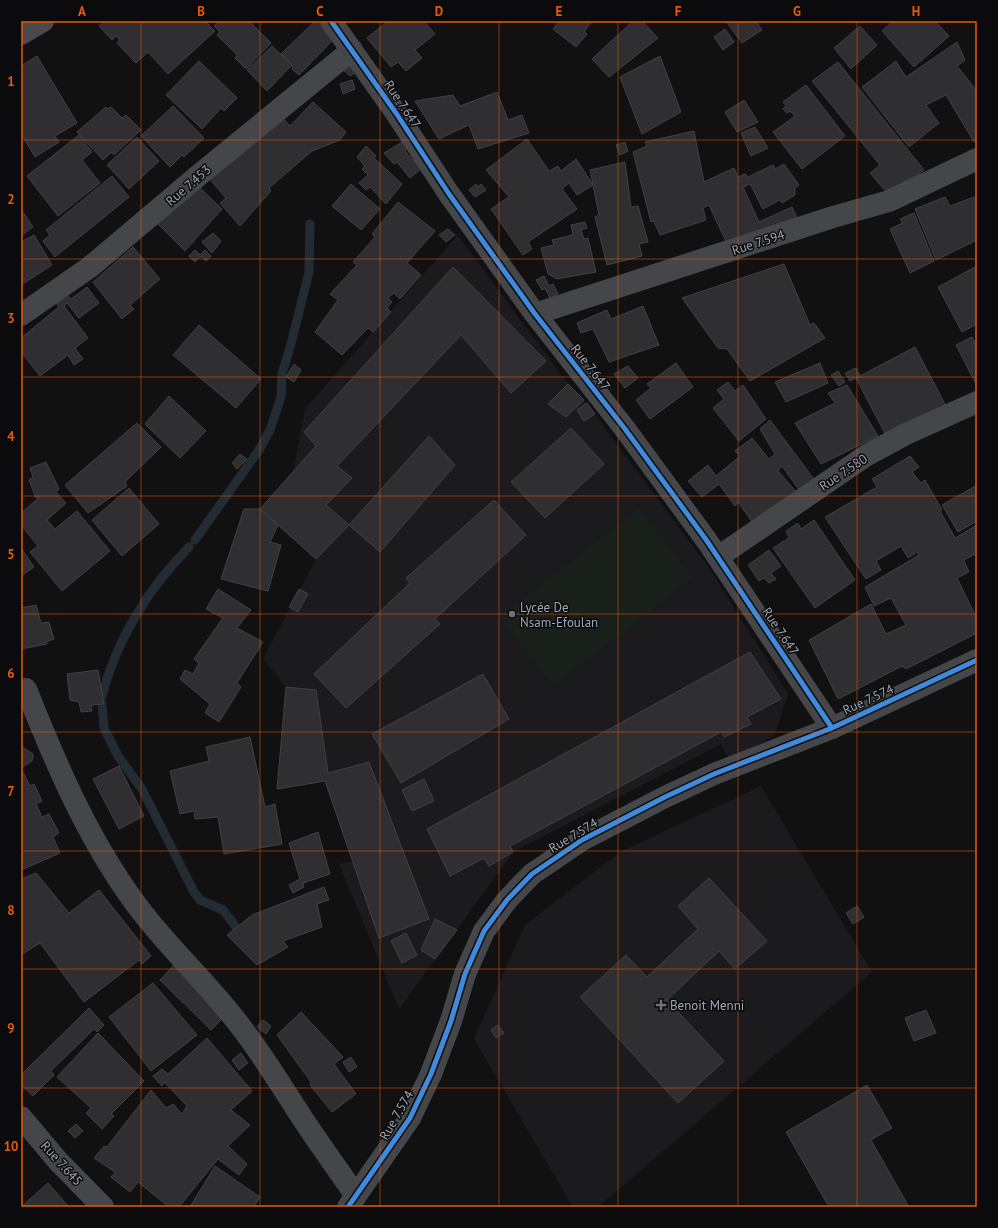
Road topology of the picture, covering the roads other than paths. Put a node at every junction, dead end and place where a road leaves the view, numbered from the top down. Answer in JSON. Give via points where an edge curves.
{"nodes":[{"id":1,"x":43,"y":21,"type":"edge"},
{"id":2,"x":330,"y":21,"type":"edge"},
{"id":3,"x":21,"y":34,"type":"edge"},
{"id":4,"x":352,"y":50,"type":"junction"},
{"id":5,"x":977,"y":159,"type":"edge"},
{"id":6,"x":535,"y":314,"type":"junction"},
{"id":7,"x":21,"y":315,"type":"edge"},
{"id":8,"x":975,"y":407,"type":"edge"},
{"id":9,"x":718,"y":557,"type":"junction"},
{"id":10,"x":977,"y":660,"type":"edge"},
{"id":11,"x":26,"y":689,"type":"dead end"},
{"id":12,"x":832,"y":728,"type":"junction"},
{"id":13,"x":21,"y":1117,"type":"edge"},
{"id":14,"x":352,"y":1202,"type":"edge"},
{"id":15,"x":103,"y":1207,"type":"edge"}],
"edges":[{"from":1,"to":3,"type":"street"},
{"from":2,"to":4,"type":"street","name":"Rue 7.647"},
{"from":4,"to":6,"type":"street","name":"Rue 7.647","via":[[449,194]]},
{"from":4,"to":7,"type":"street","name":"Rue 7.453","via":[[90,267]]},
{"from":5,"to":6,"type":"street","name":"Rue 7.594","via":[[888,201]]},
{"from":6,"to":9,"type":"street","name":"Rue 7.647","via":[[626,429]]},
{"from":8,"to":9,"type":"street","name":"Rue 7.580","via":[[906,434],[867,455]]},
{"from":9,"to":12,"type":"street","name":"Rue 7.647"},
{"from":10,"to":12,"type":"street","name":"Rue 7.574"},
{"from":11,"to":14,"type":"street","via":[[53,757],[117,876],[145,916],[197,974],[261,1053]]},
{"from":12,"to":14,"type":"street","name":"Rue 7.574","via":[[714,774],[665,797],[582,840],[532,874],[507,900],[484,931],[465,974],[431,1074],[413,1112]]},
{"from":13,"to":15,"type":"street","name":"Rue 7.645","via":[[58,1161]]}]}
